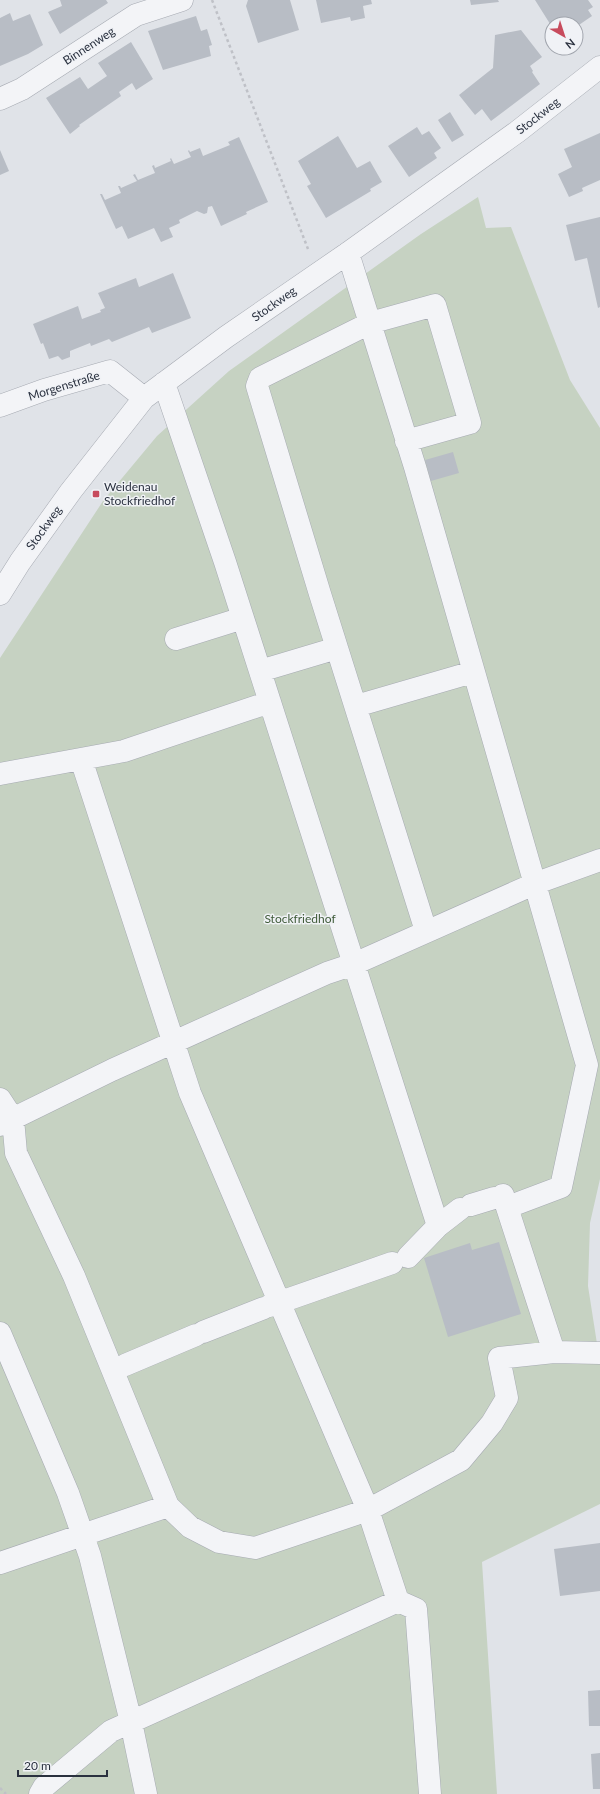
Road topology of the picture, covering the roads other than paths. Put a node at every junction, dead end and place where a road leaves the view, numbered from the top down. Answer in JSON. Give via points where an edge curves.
{"nodes":[{"id":1,"x":182,"y":0,"type":"edge"},
{"id":2,"x":600,"y":67,"type":"edge"},
{"id":3,"x":0,"y":99,"type":"edge"},
{"id":4,"x":348,"y":253,"type":"junction"},
{"id":5,"x":370,"y":323,"type":"junction"},
{"id":6,"x":164,"y":383,"type":"junction"},
{"id":7,"x":144,"y":398,"type":"junction"},
{"id":8,"x":0,"y":406,"type":"edge"},
{"id":9,"x":406,"y":441,"type":"junction"},
{"id":10,"x":0,"y":594,"type":"edge"},
{"id":11,"x":243,"y":618,"type":"junction"},
{"id":12,"x":176,"y":639,"type":"dead end"},
{"id":13,"x":337,"y":648,"type":"junction"},
{"id":14,"x":260,"y":671,"type":"junction"},
{"id":15,"x":473,"y":672,"type":"junction"},
{"id":16,"x":270,"y":702,"type":"junction"},
{"id":17,"x":356,"y":706,"type":"junction"},
{"id":18,"x":81,"y":759,"type":"junction"},
{"id":19,"x":0,"y":774,"type":"edge"},
{"id":20,"x":600,"y":860,"type":"edge"},
{"id":21,"x":534,"y":884,"type":"junction"},
{"id":22,"x":426,"y":931,"type":"junction"},
{"id":23,"x":354,"y":964,"type":"junction"},
{"id":24,"x":174,"y":1043,"type":"junction"},
{"id":25,"x":600,"y":1045,"type":"edge"},
{"id":26,"x":587,"y":1065,"type":"junction"},
{"id":27,"x":0,"y":1099,"type":"edge"},
{"id":28,"x":6,"y":1122,"type":"edge"},
{"id":29,"x":502,"y":1200,"type":"junction"},
{"id":30,"x":438,"y":1226,"type":"junction"},
{"id":31,"x":271,"y":1305,"type":"junction"},
{"id":32,"x":0,"y":1333,"type":"edge"},
{"id":33,"x":554,"y":1352,"type":"junction"},
{"id":34,"x":600,"y":1353,"type":"edge"},
{"id":35,"x":125,"y":1365,"type":"dead end"},
{"id":36,"x":168,"y":1506,"type":"junction"},
{"id":37,"x":368,"y":1510,"type":"junction"},
{"id":38,"x":83,"y":1536,"type":"junction"},
{"id":39,"x":0,"y":1563,"type":"edge"},
{"id":40,"x":398,"y":1601,"type":"junction"},
{"id":41,"x":131,"y":1722,"type":"junction"},
{"id":42,"x":40,"y":1794,"type":"edge"},
{"id":43,"x":146,"y":1794,"type":"edge"},
{"id":44,"x":430,"y":1794,"type":"edge"}],
"edges":[{"from":1,"to":3,"type":"street","name":"Binnenweg","via":[[136,15],[22,89]]},
{"from":2,"to":4,"type":"street","name":"Stockweg","via":[[517,132]]},
{"from":4,"to":5,"type":"street"},
{"from":4,"to":6,"type":"street","name":"Stockweg"},
{"from":5,"to":9,"type":"street"},
{"from":5,"to":9,"type":"street","via":[[435,305],[470,423]]},
{"from":5,"to":13,"type":"street","via":[[260,378],[257,386]]},
{"from":6,"to":7,"type":"street","name":"Stockweg"},
{"from":6,"to":11,"type":"street"},
{"from":7,"to":8,"type":"street","name":"Morgenstraße","via":[[110,372],[44,390]]},
{"from":7,"to":10,"type":"street","name":"Stockweg","via":[[71,491]]},
{"from":9,"to":15,"type":"street"},
{"from":11,"to":12,"type":"street"},
{"from":11,"to":14,"type":"street"},
{"from":13,"to":14,"type":"street"},
{"from":13,"to":17,"type":"street"},
{"from":14,"to":16,"type":"street"},
{"from":15,"to":17,"type":"street"},
{"from":15,"to":21,"type":"street"},
{"from":16,"to":18,"type":"street","via":[[124,750]]},
{"from":16,"to":23,"type":"street"},
{"from":17,"to":22,"type":"street"},
{"from":18,"to":19,"type":"street"},
{"from":18,"to":24,"type":"street"},
{"from":20,"to":21,"type":"street"},
{"from":21,"to":22,"type":"street"},
{"from":21,"to":26,"type":"street"},
{"from":22,"to":23,"type":"street"},
{"from":23,"to":24,"type":"street","via":[[327,973]]},
{"from":23,"to":30,"type":"street"},
{"from":24,"to":28,"type":"street"},
{"from":24,"to":31,"type":"street","via":[[190,1093]]},
{"from":25,"to":26,"type":"street"},
{"from":26,"to":29,"type":"street","via":[[561,1186]]},
{"from":27,"to":28,"type":"street"},
{"from":28,"to":36,"type":"street","via":[[16,1153],[74,1276]]},
{"from":29,"to":30,"type":"street","via":[[466,1207]]},
{"from":29,"to":33,"type":"street"},
{"from":30,"to":31,"type":"street","via":[[400,1260]]},
{"from":31,"to":35,"type":"street"},
{"from":31,"to":37,"type":"street"},
{"from":32,"to":38,"type":"street","via":[[68,1493]]},
{"from":33,"to":34,"type":"street"},
{"from":33,"to":37,"type":"street","via":[[499,1358],[507,1398],[492,1423],[461,1460]]},
{"from":36,"to":37,"type":"street","via":[[190,1527],[219,1542],[256,1548]]},
{"from":36,"to":38,"type":"street"},
{"from":37,"to":40,"type":"street"},
{"from":38,"to":39,"type":"street"},
{"from":38,"to":41,"type":"street"},
{"from":40,"to":41,"type":"street"},
{"from":40,"to":44,"type":"street","via":[[416,1609]]},
{"from":41,"to":42,"type":"street","via":[[111,1731],[44,1786]]},
{"from":41,"to":43,"type":"street"}]}
